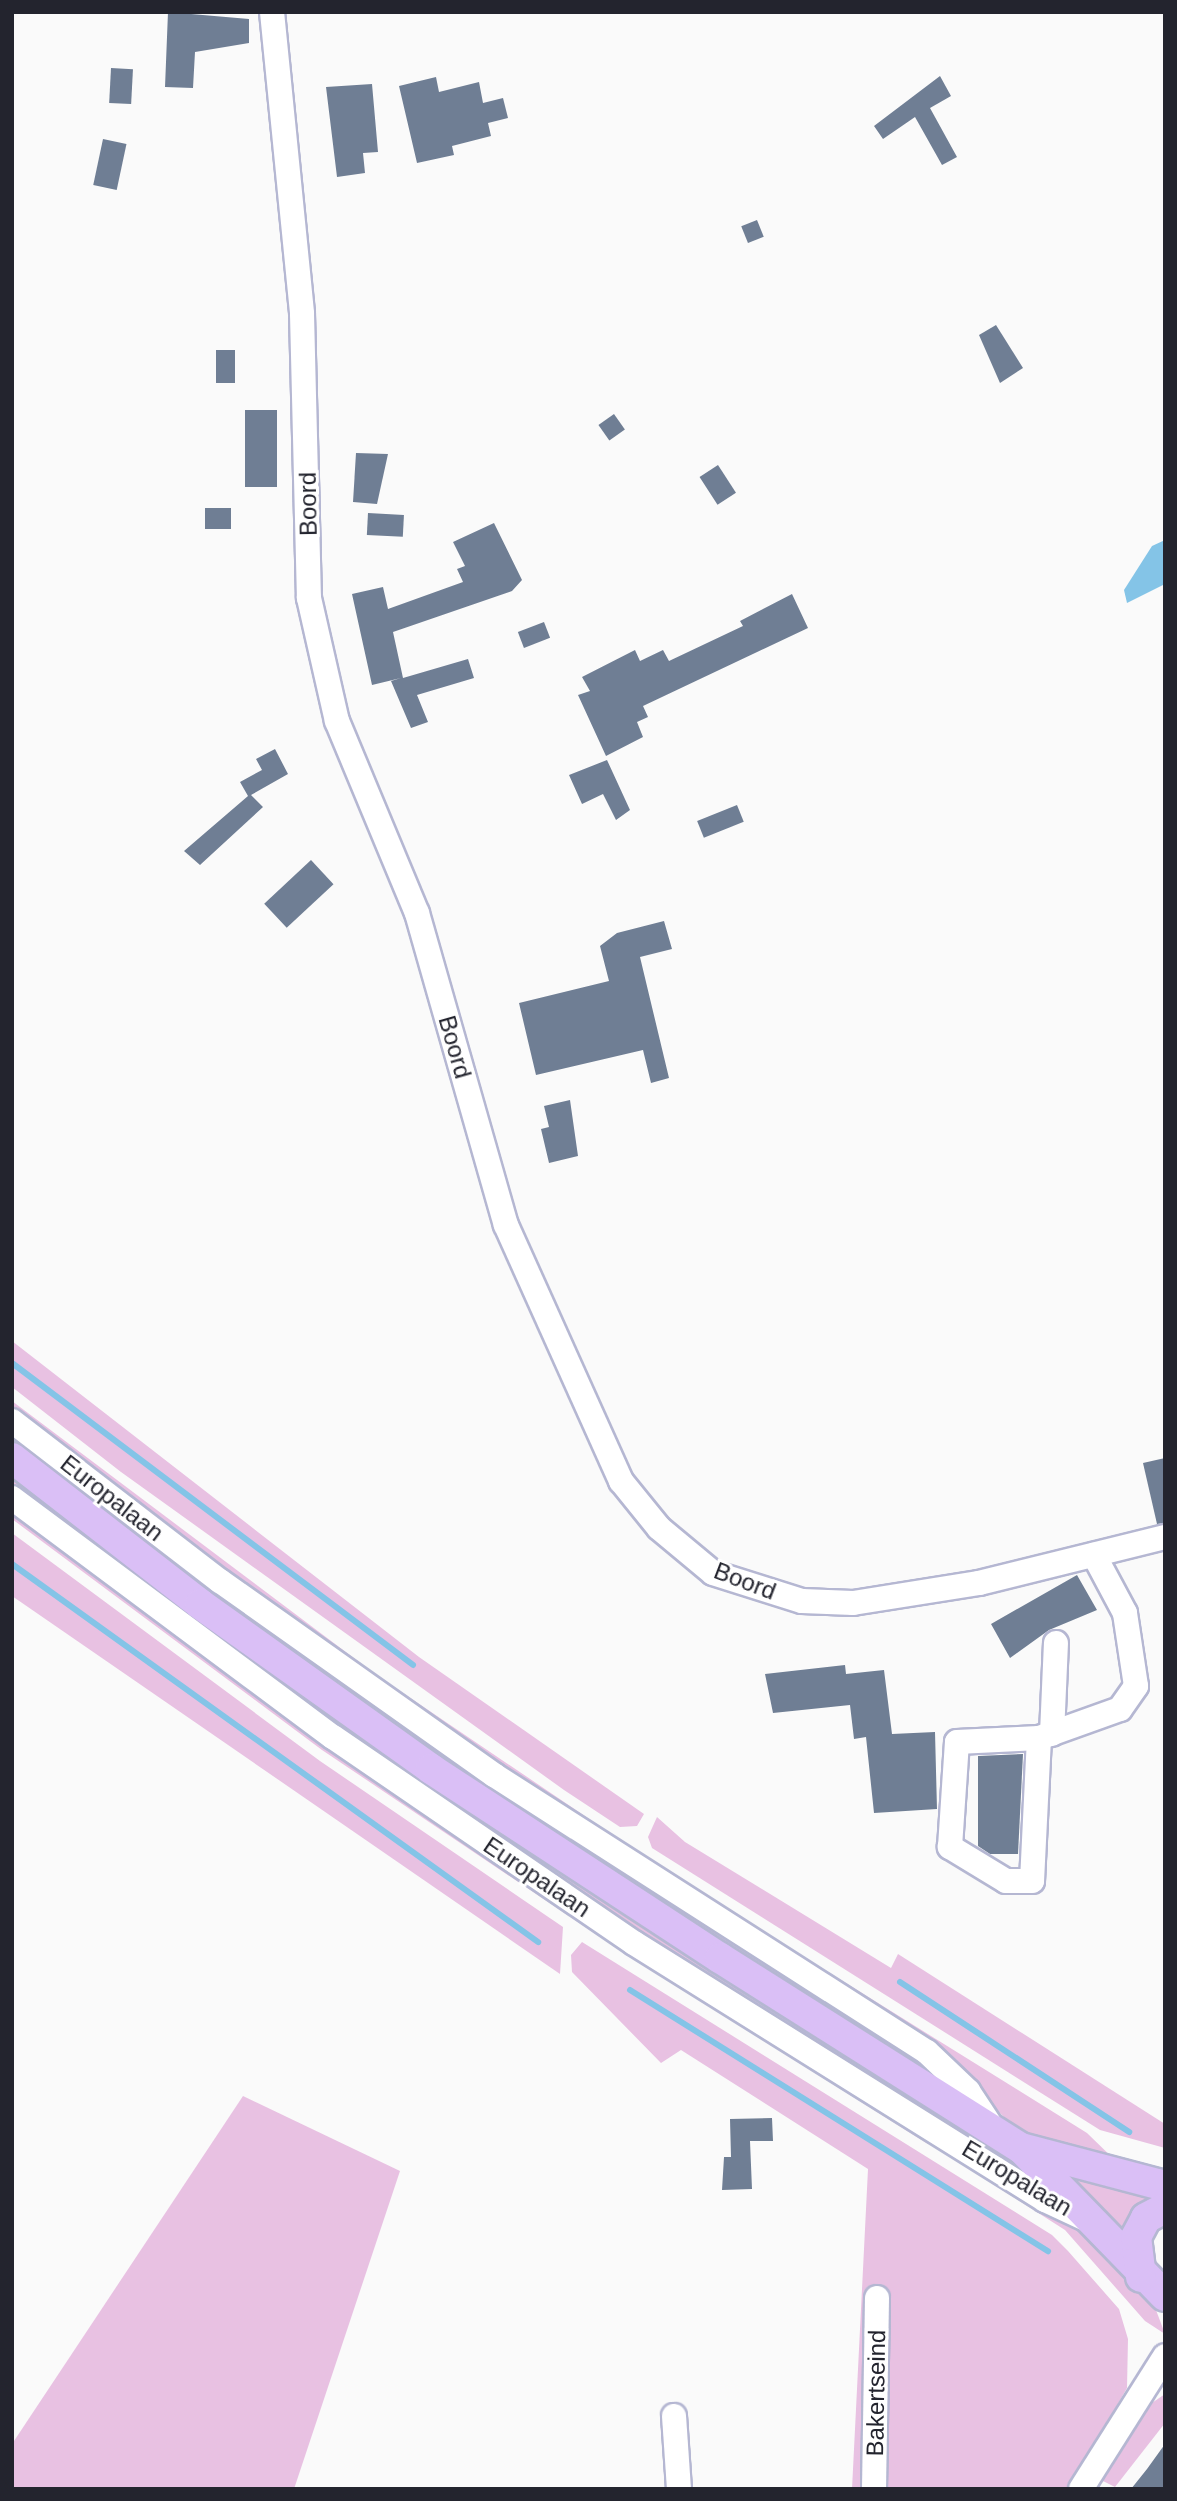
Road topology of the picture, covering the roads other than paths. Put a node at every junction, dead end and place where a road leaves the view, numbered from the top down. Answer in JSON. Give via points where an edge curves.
{"nodes":[{"id":1,"x":272,"y":12,"type":"edge"},
{"id":2,"x":12,"y":1421,"type":"edge"},
{"id":3,"x":12,"y":1458,"type":"edge"},
{"id":4,"x":12,"y":1498,"type":"edge"},
{"id":5,"x":1165,"y":1537,"type":"edge"},
{"id":6,"x":1094,"y":1555,"type":"junction"},
{"id":7,"x":1056,"y":1643,"type":"dead end"},
{"id":8,"x":1045,"y":1736,"type":"junction"},
{"id":9,"x":995,"y":2132,"type":"junction"},
{"id":10,"x":1021,"y":2148,"type":"junction"},
{"id":11,"x":1165,"y":2186,"type":"edge"},
{"id":12,"x":1165,"y":2208,"type":"edge"},
{"id":13,"x":1086,"y":2219,"type":"junction"},
{"id":14,"x":1141,"y":2277,"type":"junction"},
{"id":15,"x":1165,"y":2296,"type":"edge"},
{"id":16,"x":877,"y":2298,"type":"dead end"},
{"id":17,"x":1165,"y":2356,"type":"edge"},
{"id":18,"x":674,"y":2416,"type":"dead end"},
{"id":19,"x":679,"y":2489,"type":"edge"},
{"id":20,"x":874,"y":2489,"type":"edge"},
{"id":21,"x":1081,"y":2489,"type":"edge"}],
"edges":[{"from":1,"to":6,"type":"street","name":"Boord","via":[[302,314],[309,598],[337,720],[417,913],[506,1225],[621,1481],[659,1528],[713,1573],[802,1601],[853,1604],[979,1583]]},
{"from":2,"to":9,"type":"street","name":"Europalaan","via":[[220,1581],[494,1775],[927,2052],[968,2091]]},
{"from":3,"to":9,"type":"main road","name":"Europalaan","via":[[200,1604],[431,1769]]},
{"from":4,"to":13,"type":"street","name":"Europalaan","via":[[333,1737],[634,1942],[1045,2200]]},
{"from":5,"to":6,"type":"street","name":"Boord"},
{"from":6,"to":8,"type":"street","via":[[1125,1614],[1136,1686],[1120,1709]]},
{"from":7,"to":8,"type":"street"},
{"from":8,"to":8,"type":"street","via":[[957,1742],[950,1847],[1006,1881],[1032,1881]]},
{"from":9,"to":10,"type":"main road","name":"Europalaan"},
{"from":10,"to":11,"type":"main road","name":"Europalaan"},
{"from":10,"to":13,"type":"main road","name":"Europalaan"},
{"from":12,"to":14,"type":"main road","via":[[1146,2218],[1136,2237]]},
{"from":13,"to":14,"type":"main road","name":"Europalaan"},
{"from":14,"to":15,"type":"main road","name":"Europalaan"},
{"from":16,"to":20,"type":"street","name":"Bakertseind"},
{"from":17,"to":21,"type":"street"},
{"from":18,"to":19,"type":"street"}]}
